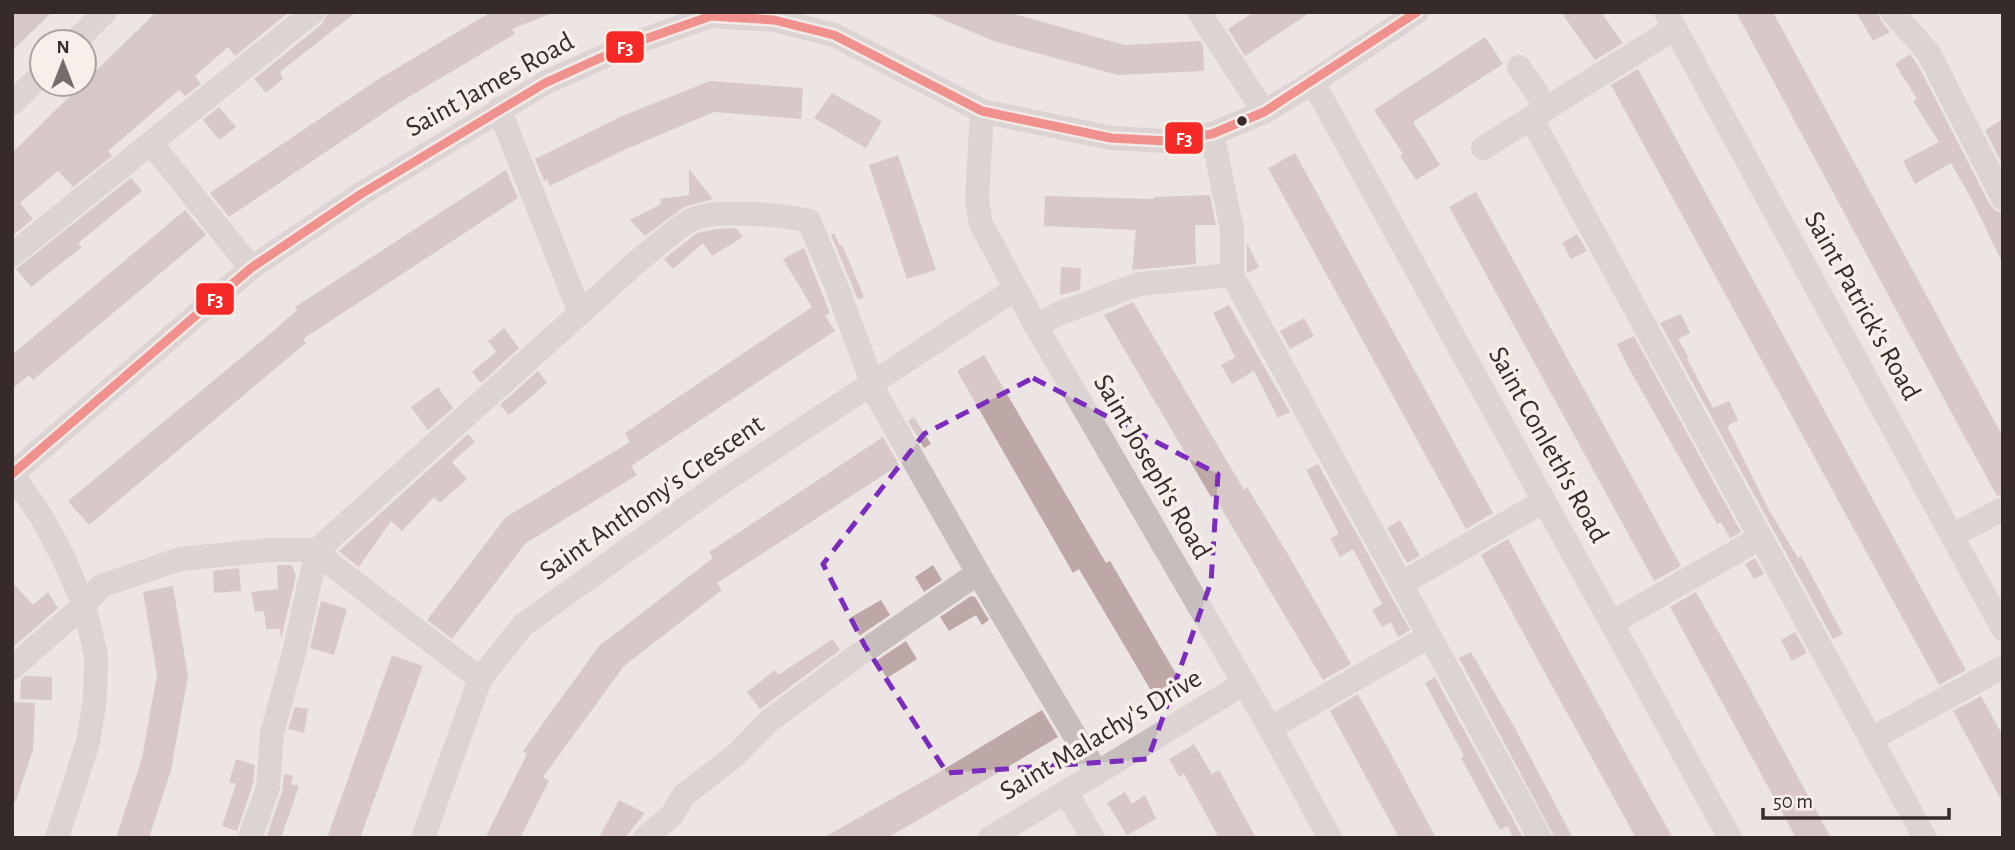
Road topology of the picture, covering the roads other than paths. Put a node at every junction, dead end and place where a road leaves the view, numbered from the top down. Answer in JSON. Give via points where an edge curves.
{"nodes":[{"id":1,"x":105,"y":12,"type":"edge"},
{"id":2,"x":313,"y":12,"type":"edge"},
{"id":3,"x":1199,"y":12,"type":"edge"},
{"id":4,"x":1417,"y":12,"type":"edge"},
{"id":5,"x":1892,"y":12,"type":"edge"},
{"id":6,"x":775,"y":16,"type":"edge"},
{"id":7,"x":1671,"y":20,"type":"edge"},
{"id":8,"x":89,"y":28,"type":"edge"},
{"id":9,"x":1520,"y":67,"type":"dead end"},
{"id":10,"x":1313,"y":82,"type":"junction"},
{"id":11,"x":28,"y":88,"type":"edge"},
{"id":12,"x":12,"y":103,"type":"edge"},
{"id":13,"x":499,"y":109,"type":"junction"},
{"id":14,"x":982,"y":111,"type":"junction"},
{"id":15,"x":1264,"y":113,"type":"junction"},
{"id":16,"x":1539,"y":113,"type":"junction"},
{"id":17,"x":1212,"y":134,"type":"junction"},
{"id":18,"x":151,"y":143,"type":"junction"},
{"id":19,"x":1482,"y":148,"type":"dead end"},
{"id":20,"x":2003,"y":198,"type":"edge"},
{"id":21,"x":12,"y":255,"type":"edge"},
{"id":22,"x":251,"y":268,"type":"junction"},
{"id":23,"x":1232,"y":275,"type":"junction"},
{"id":24,"x":1015,"y":289,"type":"junction"},
{"id":25,"x":580,"y":313,"type":"junction"},
{"id":26,"x":1036,"y":326,"type":"junction"},
{"id":27,"x":872,"y":383,"type":"junction"},
{"id":28,"x":12,"y":474,"type":"edge"},
{"id":29,"x":1545,"y":501,"type":"junction"},
{"id":30,"x":2003,"y":509,"type":"edge"},
{"id":31,"x":1952,"y":535,"type":"junction"},
{"id":32,"x":1760,"y":538,"type":"junction"},
{"id":33,"x":317,"y":550,"type":"junction"},
{"id":34,"x":978,"y":573,"type":"junction"},
{"id":35,"x":1401,"y":583,"type":"junction"},
{"id":36,"x":84,"y":606,"type":"junction"},
{"id":37,"x":1613,"y":622,"type":"junction"},
{"id":38,"x":2003,"y":629,"type":"edge"},
{"id":39,"x":1428,"y":637,"type":"junction"},
{"id":40,"x":2003,"y":667,"type":"edge"},
{"id":41,"x":12,"y":668,"type":"edge"},
{"id":42,"x":480,"y":679,"type":"junction"},
{"id":43,"x":1243,"y":684,"type":"junction"},
{"id":44,"x":1270,"y":727,"type":"junction"},
{"id":45,"x":1871,"y":739,"type":"junction"},
{"id":46,"x":1097,"y":773,"type":"junction"},
{"id":47,"x":1066,"y":792,"type":"junction"},
{"id":48,"x":57,"y":838,"type":"edge"},
{"id":49,"x":250,"y":838,"type":"edge"},
{"id":50,"x":423,"y":838,"type":"edge"},
{"id":51,"x":645,"y":838,"type":"edge"},
{"id":52,"x":990,"y":838,"type":"edge"},
{"id":53,"x":1093,"y":838,"type":"edge"},
{"id":54,"x":1330,"y":838,"type":"edge"},
{"id":55,"x":1540,"y":838,"type":"edge"},
{"id":56,"x":1730,"y":838,"type":"edge"},
{"id":57,"x":1925,"y":838,"type":"edge"}],
"edges":[{"from":1,"to":8,"type":"street"},
{"from":2,"to":18,"type":"street"},
{"from":3,"to":15,"type":"street"},
{"from":4,"to":10,"type":"street","name":"Saint James Road"},
{"from":5,"to":20,"type":"street","via":[[1928,52]]},
{"from":6,"to":13,"type":"street","name":"Saint James Road","via":[[711,16],[631,44]]},
{"from":6,"to":14,"type":"street","name":"Saint James Road","via":[[834,36]]},
{"from":7,"to":16,"type":"street"},
{"from":7,"to":31,"type":"street","name":"Saint Patrick's Road"},
{"from":9,"to":16,"type":"street"},
{"from":10,"to":15,"type":"street","name":"Saint James Road"},
{"from":10,"to":29,"type":"street","name":"Saint Conleth's Road"},
{"from":11,"to":12,"type":"street"},
{"from":13,"to":22,"type":"street","name":"Saint James Road"},
{"from":13,"to":25,"type":"street"},
{"from":14,"to":17,"type":"street","name":"Saint James Road","via":[[1111,138],[1166,141]]},
{"from":14,"to":24,"type":"street","name":"Saint Joseph's Road","via":[[977,200],[981,224]]},
{"from":15,"to":17,"type":"street","name":"Saint James Road"},
{"from":16,"to":19,"type":"street"},
{"from":16,"to":32,"type":"street"},
{"from":17,"to":23,"type":"street","via":[[1232,229]]},
{"from":18,"to":21,"type":"street"},
{"from":18,"to":22,"type":"street"},
{"from":22,"to":28,"type":"street","name":"Saint James Road"},
{"from":23,"to":26,"type":"street","via":[[1139,284]]},
{"from":23,"to":35,"type":"street"},
{"from":24,"to":26,"type":"street","name":"Saint Joseph's Road"},
{"from":24,"to":27,"type":"street","name":"Saint Anthony's Crescent"},
{"from":25,"to":27,"type":"street","via":[[693,218],[735,213],[809,221]]},
{"from":25,"to":33,"type":"street"},
{"from":26,"to":43,"type":"street","name":"Saint Joseph's Road"},
{"from":27,"to":34,"type":"street"},
{"from":27,"to":42,"type":"street","name":"Saint Anthony's Crescent","via":[[718,485],[523,625]]},
{"from":28,"to":36,"type":"street","via":[[41,516]]},
{"from":29,"to":35,"type":"street"},
{"from":29,"to":37,"type":"street","name":"Saint Conleth's Road"},
{"from":30,"to":31,"type":"street"},
{"from":31,"to":38,"type":"street","name":"Saint Patrick's Road"},
{"from":32,"to":37,"type":"street"},
{"from":32,"to":45,"type":"street"},
{"from":33,"to":36,"type":"street","via":[[180,559],[101,586]]},
{"from":33,"to":42,"type":"street"},
{"from":33,"to":49,"type":"street","via":[[272,733],[268,787]]},
{"from":34,"to":46,"type":"street"},
{"from":34,"to":51,"type":"street","via":[[770,720],[737,754],[684,795],[672,815]]},
{"from":35,"to":39,"type":"street"},
{"from":36,"to":41,"type":"street"},
{"from":36,"to":48,"type":"street","via":[[96,655],[94,699],[88,743]]},
{"from":37,"to":56,"type":"street","name":"Saint Conleth's Road"},
{"from":39,"to":44,"type":"street"},
{"from":39,"to":55,"type":"street"},
{"from":40,"to":45,"type":"street"},
{"from":42,"to":50,"type":"street","name":"Saint Anthony's Crescent"},
{"from":43,"to":44,"type":"street","name":"Saint Joseph's Road"},
{"from":43,"to":46,"type":"street","name":"Saint Malachy's Drive"},
{"from":44,"to":54,"type":"street","name":"Saint Joseph's Road"},
{"from":45,"to":57,"type":"street"},
{"from":46,"to":47,"type":"street","name":"Saint Malachy's Drive"},
{"from":47,"to":52,"type":"street","name":"Saint Malachy's Drive"},
{"from":47,"to":53,"type":"street"}]}
